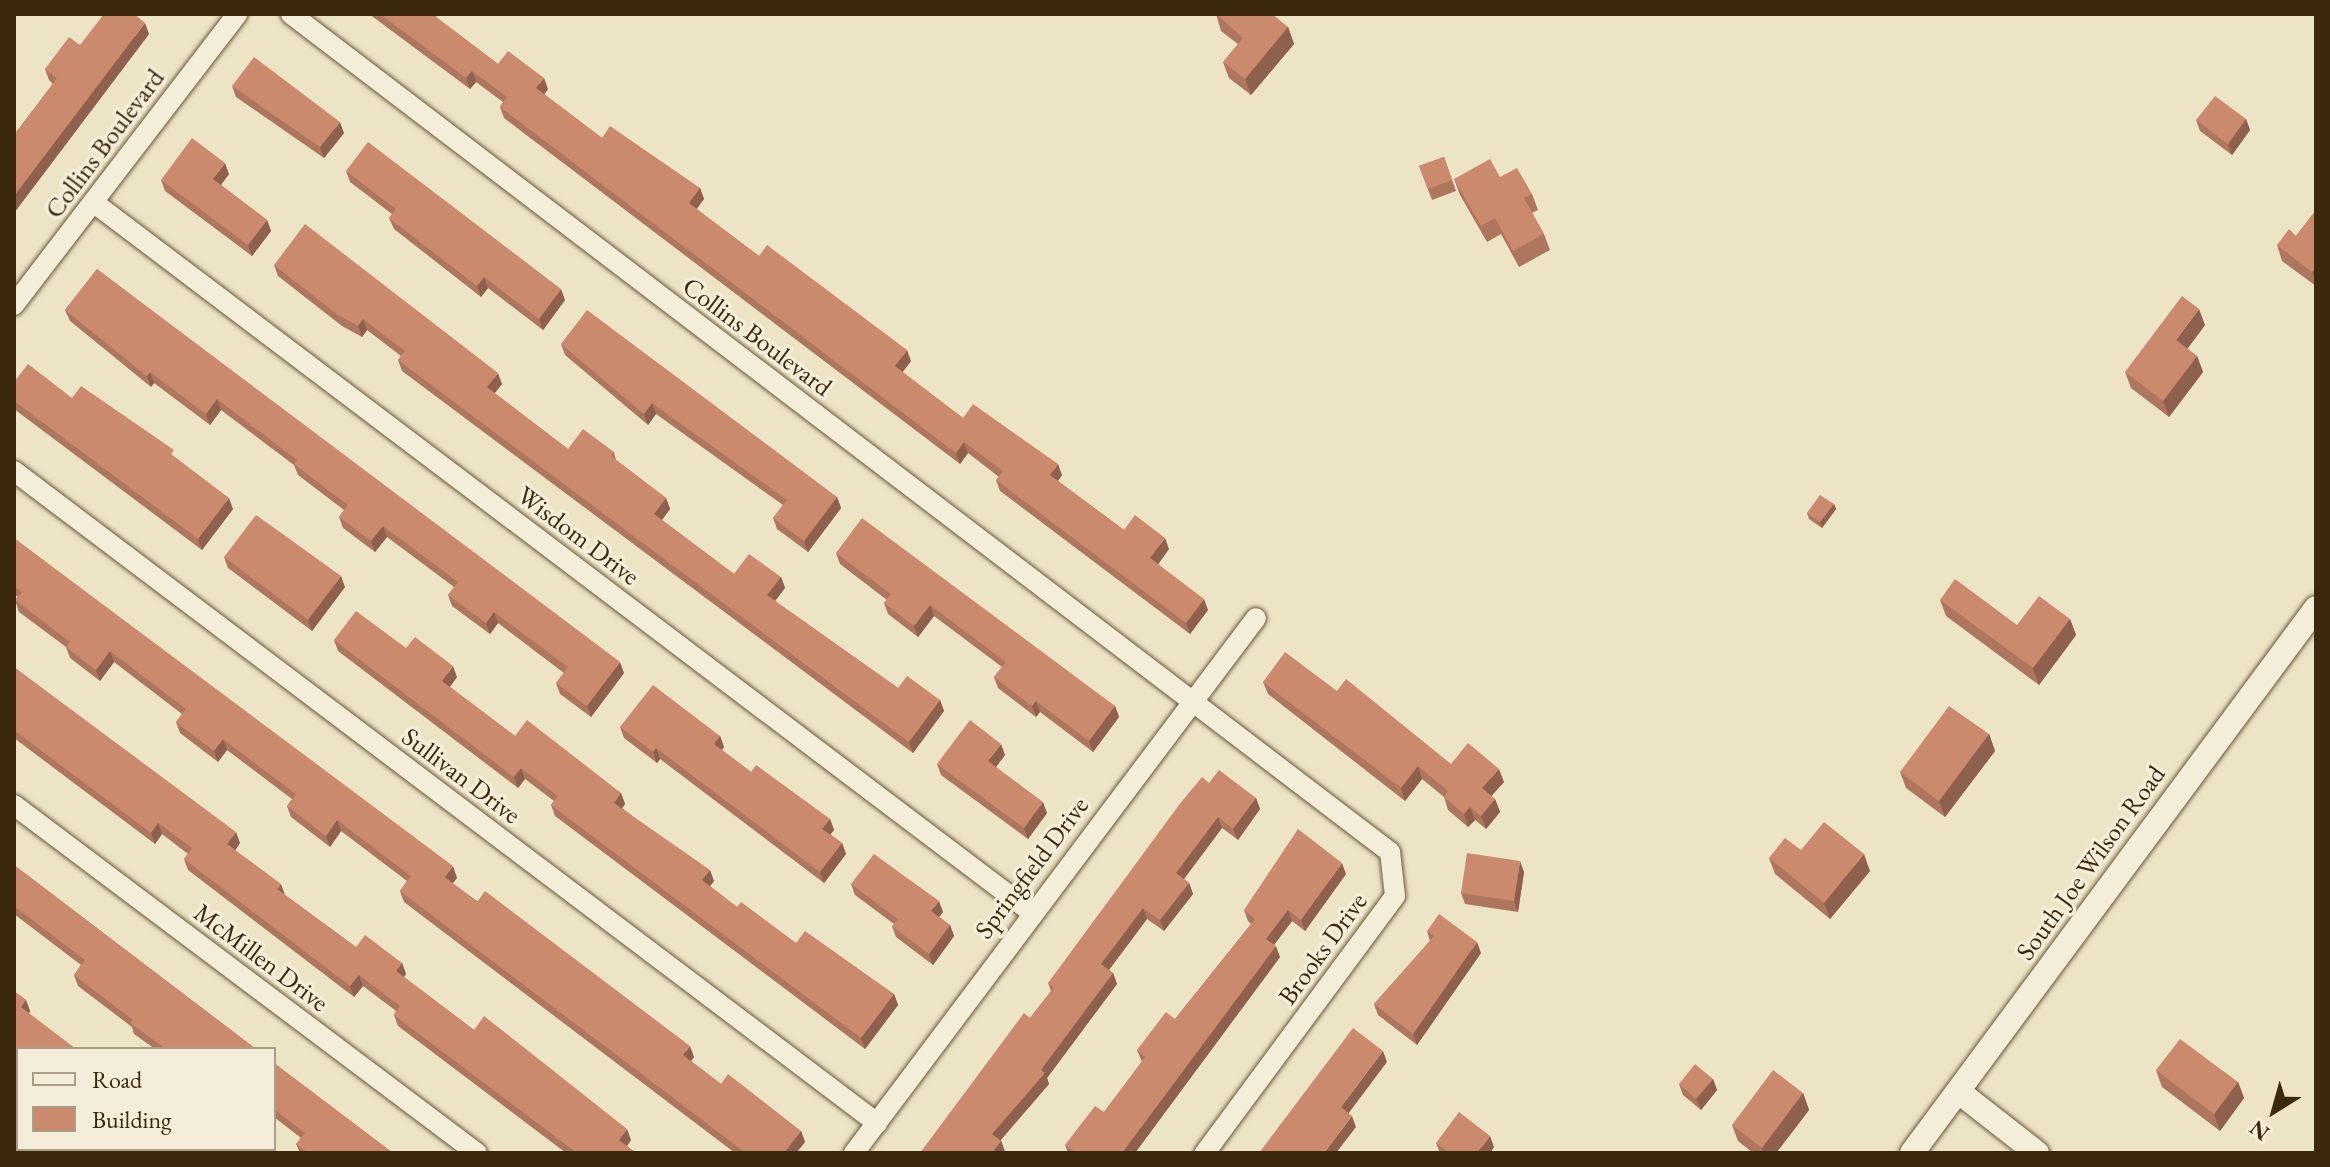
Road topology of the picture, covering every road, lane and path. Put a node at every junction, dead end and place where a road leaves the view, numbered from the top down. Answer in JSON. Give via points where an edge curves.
{"nodes":[{"id":1,"x":237,"y":14,"type":"edge"},
{"id":2,"x":291,"y":14,"type":"edge"},
{"id":3,"x":93,"y":202,"type":"junction"},
{"id":4,"x":14,"y":305,"type":"edge"},
{"id":5,"x":14,"y":471,"type":"edge"},
{"id":6,"x":2316,"y":608,"type":"edge"},
{"id":7,"x":1256,"y":618,"type":"dead end"},
{"id":8,"x":1193,"y":701,"type":"junction"},
{"id":9,"x":14,"y":805,"type":"edge"},
{"id":10,"x":1031,"y":912,"type":"junction"},
{"id":11,"x":1959,"y":1092,"type":"junction"},
{"id":12,"x":877,"y":1123,"type":"junction"},
{"id":13,"x":477,"y":1153,"type":"edge"},
{"id":14,"x":854,"y":1153,"type":"edge"},
{"id":15,"x":1205,"y":1153,"type":"edge"},
{"id":16,"x":1912,"y":1153,"type":"edge"},
{"id":17,"x":2037,"y":1153,"type":"edge"}],
"edges":[{"from":1,"to":3,"type":"street","name":"Collins Boulevard"},
{"from":2,"to":8,"type":"street","name":"Collins Boulevard"},
{"from":3,"to":4,"type":"street","name":"Collins Boulevard"},
{"from":3,"to":10,"type":"street","name":"Wisdom Drive"},
{"from":5,"to":12,"type":"street","name":"Sullivan Drive"},
{"from":6,"to":11,"type":"street","name":"South Joe Wilson Road"},
{"from":7,"to":8,"type":"street","name":"Springfield Drive"},
{"from":8,"to":10,"type":"street","name":"Springfield Drive"},
{"from":8,"to":15,"type":"street","name":"Brooks Drive","via":[[1390,852],[1395,896]]},
{"from":9,"to":13,"type":"street","name":"McMillen Drive"},
{"from":10,"to":12,"type":"street","name":"Springfield Drive"},
{"from":11,"to":16,"type":"street","name":"South Joe Wilson Road"},
{"from":11,"to":17,"type":"street"},
{"from":12,"to":14,"type":"street","name":"Springfield Drive"}]}
